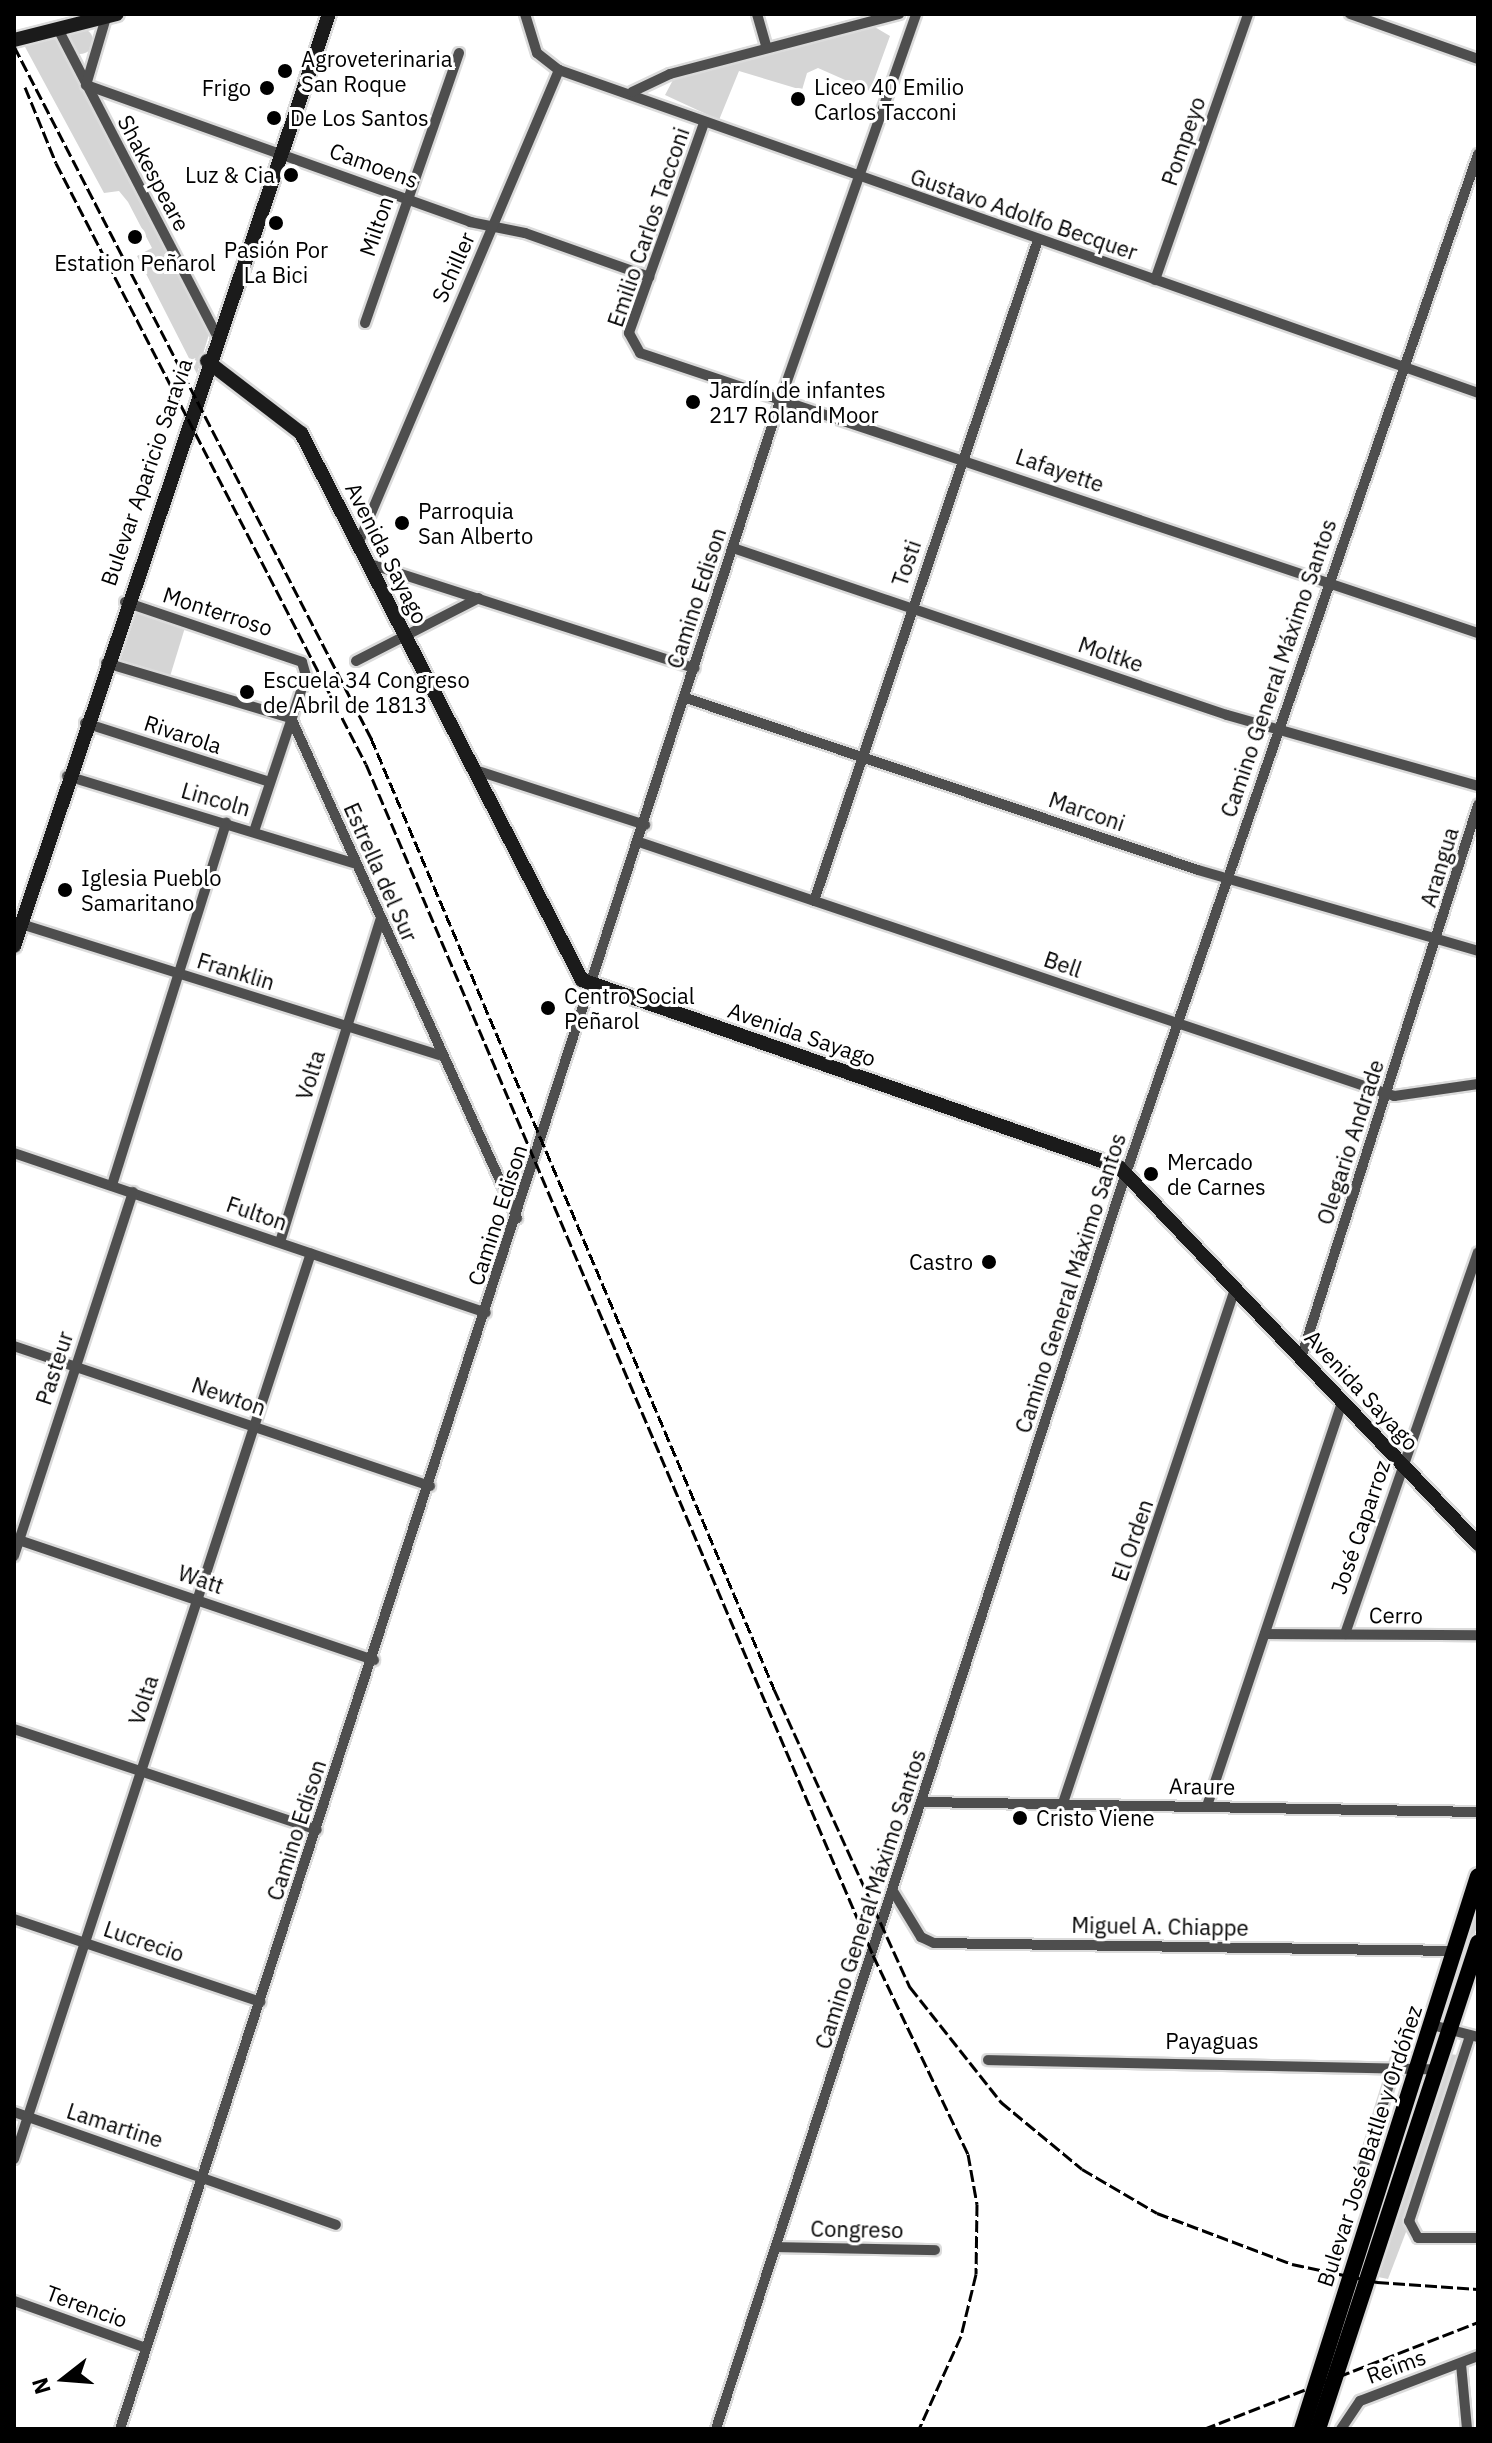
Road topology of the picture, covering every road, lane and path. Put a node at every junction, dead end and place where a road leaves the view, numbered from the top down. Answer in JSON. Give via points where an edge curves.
{"nodes":[{"id":1,"x":329,"y":14,"type":"edge"},
{"id":2,"x":525,"y":14,"type":"edge"},
{"id":3,"x":757,"y":14,"type":"edge"},
{"id":4,"x":899,"y":14,"type":"edge"},
{"id":5,"x":916,"y":14,"type":"edge"},
{"id":6,"x":1248,"y":14,"type":"edge"},
{"id":7,"x":1350,"y":14,"type":"edge"},
{"id":8,"x":110,"y":15,"type":"edge"},
{"id":9,"x":58,"y":29,"type":"junction"},
{"id":10,"x":14,"y":40,"type":"edge"},
{"id":11,"x":767,"y":48,"type":"junction"},
{"id":12,"x":459,"y":53,"type":"dead end"},
{"id":13,"x":1478,"y":59,"type":"edge"},
{"id":14,"x":559,"y":70,"type":"junction"},
{"id":15,"x":86,"y":85,"type":"junction"},
{"id":16,"x":632,"y":92,"type":"junction"},
{"id":17,"x":704,"y":123,"type":"junction"},
{"id":18,"x":279,"y":152,"type":"junction"},
{"id":19,"x":1478,"y":154,"type":"edge"},
{"id":20,"x":855,"y":178,"type":"junction"},
{"id":21,"x":406,"y":198,"type":"junction"},
{"id":22,"x":493,"y":225,"type":"junction"},
{"id":23,"x":1038,"y":240,"type":"junction"},
{"id":24,"x":649,"y":277,"type":"junction"},
{"id":25,"x":1155,"y":280,"type":"junction"},
{"id":26,"x":365,"y":323,"type":"dead end"},
{"id":27,"x":216,"y":334,"type":"junction"},
{"id":28,"x":631,"y":344,"type":"joint"},
{"id":29,"x":207,"y":361,"type":"junction"},
{"id":30,"x":1406,"y":368,"type":"junction"},
{"id":31,"x":1478,"y":393,"type":"edge"},
{"id":32,"x":781,"y":398,"type":"junction"},
{"id":33,"x":963,"y":458,"type":"junction"},
{"id":34,"x":358,"y":544,"type":"junction"},
{"id":35,"x":733,"y":548,"type":"junction"},
{"id":36,"x":367,"y":563,"type":"junction"},
{"id":37,"x":1328,"y":584,"type":"junction"},
{"id":38,"x":479,"y":598,"type":"junction"},
{"id":39,"x":125,"y":602,"type":"junction"},
{"id":40,"x":913,"y":606,"type":"junction"},
{"id":41,"x":1478,"y":633,"type":"edge"},
{"id":42,"x":404,"y":636,"type":"junction"},
{"id":43,"x":356,"y":661,"type":"dead end"},
{"id":44,"x":105,"y":663,"type":"junction"},
{"id":45,"x":695,"y":668,"type":"junction"},
{"id":46,"x":686,"y":698,"type":"junction"},
{"id":47,"x":291,"y":718,"type":"junction"},
{"id":48,"x":85,"y":723,"type":"junction"},
{"id":49,"x":1277,"y":730,"type":"junction"},
{"id":50,"x":862,"y":756,"type":"junction"},
{"id":51,"x":472,"y":769,"type":"junction"},
{"id":52,"x":67,"y":776,"type":"junction"},
{"id":53,"x":270,"y":782,"type":"junction"},
{"id":54,"x":1478,"y":786,"type":"edge"},
{"id":55,"x":1478,"y":805,"type":"edge"},
{"id":56,"x":226,"y":823,"type":"junction"},
{"id":57,"x":645,"y":825,"type":"junction"},
{"id":58,"x":254,"y":831,"type":"junction"},
{"id":59,"x":639,"y":842,"type":"junction"},
{"id":60,"x":354,"y":863,"type":"junction"},
{"id":61,"x":1225,"y":878,"type":"junction"},
{"id":62,"x":814,"y":901,"type":"junction"},
{"id":63,"x":380,"y":920,"type":"junction"},
{"id":64,"x":21,"y":924,"type":"junction"},
{"id":65,"x":1438,"y":940,"type":"junction"},
{"id":66,"x":14,"y":946,"type":"edge"},
{"id":67,"x":1478,"y":951,"type":"edge"},
{"id":68,"x":180,"y":974,"type":"junction"},
{"id":69,"x":591,"y":986,"type":"junction"},
{"id":70,"x":1177,"y":1023,"type":"junction"},
{"id":71,"x":345,"y":1027,"type":"junction"},
{"id":72,"x":440,"y":1055,"type":"junction"},
{"id":73,"x":1478,"y":1084,"type":"edge"},
{"id":74,"x":1387,"y":1094,"type":"junction"},
{"id":75,"x":14,"y":1153,"type":"edge"},
{"id":76,"x":1126,"y":1173,"type":"junction"},
{"id":77,"x":112,"y":1185,"type":"junction"},
{"id":78,"x":133,"y":1192,"type":"junction"},
{"id":79,"x":517,"y":1218,"type":"junction"},
{"id":80,"x":280,"y":1242,"type":"junction"},
{"id":81,"x":1478,"y":1252,"type":"edge"},
{"id":82,"x":311,"y":1253,"type":"junction"},
{"id":83,"x":1235,"y":1289,"type":"junction"},
{"id":84,"x":486,"y":1313,"type":"junction"},
{"id":85,"x":14,"y":1346,"type":"edge"},
{"id":86,"x":1301,"y":1358,"type":"junction"},
{"id":87,"x":76,"y":1366,"type":"junction"},
{"id":88,"x":1342,"y":1402,"type":"junction"},
{"id":89,"x":255,"y":1426,"type":"junction"},
{"id":90,"x":1403,"y":1465,"type":"junction"},
{"id":91,"x":430,"y":1486,"type":"junction"},
{"id":92,"x":17,"y":1539,"type":"edge"},
{"id":93,"x":1478,"y":1544,"type":"edge"},
{"id":94,"x":14,"y":1556,"type":"edge"},
{"id":95,"x":197,"y":1599,"type":"junction"},
{"id":96,"x":1265,"y":1634,"type":"junction"},
{"id":97,"x":1345,"y":1634,"type":"junction"},
{"id":98,"x":1478,"y":1635,"type":"edge"},
{"id":99,"x":374,"y":1660,"type":"junction"},
{"id":100,"x":14,"y":1729,"type":"edge"},
{"id":101,"x":140,"y":1770,"type":"junction"},
{"id":102,"x":924,"y":1802,"type":"junction"},
{"id":103,"x":1063,"y":1803,"type":"junction"},
{"id":104,"x":1207,"y":1806,"type":"junction"},
{"id":105,"x":1478,"y":1812,"type":"edge"},
{"id":106,"x":317,"y":1830,"type":"junction"},
{"id":107,"x":1478,"y":1876,"type":"edge"},
{"id":108,"x":893,"y":1891,"type":"junction"},
{"id":109,"x":14,"y":1919,"type":"edge"},
{"id":110,"x":83,"y":1941,"type":"junction"},
{"id":111,"x":1478,"y":1943,"type":"edge"},
{"id":112,"x":1453,"y":1951,"type":"junction"},
{"id":113,"x":260,"y":2002,"type":"junction"},
{"id":114,"x":1440,"y":2027,"type":"junction"},
{"id":115,"x":1474,"y":2036,"type":"edge"},
{"id":116,"x":988,"y":2060,"type":"dead end"},
{"id":117,"x":1396,"y":2062,"type":"junction"},
{"id":118,"x":1427,"y":2066,"type":"junction"},
{"id":119,"x":14,"y":2112,"type":"edge"},
{"id":120,"x":28,"y":2117,"type":"junction"},
{"id":121,"x":14,"y":2159,"type":"edge"},
{"id":122,"x":1362,"y":2172,"type":"dead end"},
{"id":123,"x":203,"y":2175,"type":"junction"},
{"id":124,"x":336,"y":2225,"type":"dead end"},
{"id":125,"x":1478,"y":2238,"type":"edge"},
{"id":126,"x":777,"y":2247,"type":"junction"},
{"id":127,"x":935,"y":2250,"type":"dead end"},
{"id":128,"x":14,"y":2301,"type":"edge"},
{"id":129,"x":146,"y":2348,"type":"junction"},
{"id":130,"x":1478,"y":2356,"type":"edge"},
{"id":131,"x":1461,"y":2364,"type":"junction"},
{"id":132,"x":120,"y":2429,"type":"edge"},
{"id":133,"x":716,"y":2429,"type":"edge"},
{"id":134,"x":1302,"y":2429,"type":"edge"},
{"id":135,"x":1318,"y":2429,"type":"edge"},
{"id":136,"x":1341,"y":2429,"type":"edge"},
{"id":137,"x":1467,"y":2429,"type":"edge"}],
"edges":[{"from":1,"to":18,"type":"street","name":"Bulevar Aparicio Saravia"},
{"from":2,"to":14,"type":"street","via":[[540,58]]},
{"from":3,"to":11,"type":"street"},
{"from":4,"to":11,"type":"street"},
{"from":5,"to":20,"type":"street","name":"Camino Edison"},
{"from":6,"to":25,"type":"street","name":"Pompeyo"},
{"from":7,"to":13,"type":"street"},
{"from":8,"to":9,"type":"street"},
{"from":8,"to":15,"type":"street"},
{"from":9,"to":10,"type":"street"},
{"from":9,"to":15,"type":"street","name":"Shakespeare"},
{"from":11,"to":16,"type":"street"},
{"from":12,"to":21,"type":"street","name":"Milton"},
{"from":14,"to":16,"type":"street","name":"Gustavo Adolfo Becquer"},
{"from":14,"to":22,"type":"street","name":"Schiller"},
{"from":15,"to":18,"type":"street","name":"Camoens"},
{"from":15,"to":27,"type":"street","name":"Shakespeare"},
{"from":16,"to":17,"type":"street","name":"Gustavo Adolfo Becquer"},
{"from":17,"to":20,"type":"street","name":"Gustavo Adolfo Becquer"},
{"from":17,"to":24,"type":"street","name":"Emilio Carlos Tacconi"},
{"from":18,"to":21,"type":"street","name":"Camoens"},
{"from":18,"to":27,"type":"street","name":"Bulevar Aparicio Saravia"},
{"from":19,"to":30,"type":"street","name":"Camino General Máximo Santos"},
{"from":20,"to":23,"type":"street","name":"Gustavo Adolfo Becquer"},
{"from":20,"to":32,"type":"street","name":"Camino Edison"},
{"from":21,"to":22,"type":"street","name":"Camoens"},
{"from":21,"to":26,"type":"street","name":"Milton"},
{"from":22,"to":24,"type":"street","name":"Camoens"},
{"from":22,"to":34,"type":"street","name":"Schiller"},
{"from":23,"to":25,"type":"street","name":"Gustavo Adolfo Becquer"},
{"from":23,"to":33,"type":"street","name":"Tosti"},
{"from":24,"to":28,"type":"street","name":"Emilio Carlos Tacconi"},
{"from":25,"to":30,"type":"street","name":"Gustavo Adolfo Becquer"},
{"from":27,"to":29,"type":"street","name":"Bulevar Aparicio Saravia"},
{"from":28,"to":32,"type":"street","name":"Lafayette"},
{"from":29,"to":34,"type":"street","name":"Avenida Sayago","via":[[301,433]]},
{"from":29,"to":39,"type":"street","name":"Bulevar Aparicio Saravia"},
{"from":30,"to":31,"type":"street","name":"Gustavo Adolfo Becquer"},
{"from":30,"to":37,"type":"street","name":"Camino General Máximo Santos"},
{"from":32,"to":33,"type":"street","name":"Lafayette"},
{"from":32,"to":35,"type":"street","name":"Camino Edison"},
{"from":33,"to":37,"type":"street","name":"Lafayette"},
{"from":33,"to":40,"type":"street","name":"Tosti"},
{"from":34,"to":36,"type":"street","name":"Avenida Sayago"},
{"from":35,"to":40,"type":"street","name":"Moltke"},
{"from":35,"to":45,"type":"street","name":"Camino Edison"},
{"from":36,"to":38,"type":"street"},
{"from":36,"to":42,"type":"street","name":"Avenida Sayago"},
{"from":37,"to":41,"type":"street","name":"Lafayette"},
{"from":37,"to":49,"type":"street","name":"Camino General Máximo Santos"},
{"from":38,"to":42,"type":"street"},
{"from":38,"to":45,"type":"street"},
{"from":39,"to":44,"type":"street","name":"Bulevar Aparicio Saravia"},
{"from":39,"to":47,"type":"street","name":"Monterroso","via":[[298,659],[306,676]]},
{"from":40,"to":49,"type":"street","name":"Moltke"},
{"from":40,"to":50,"type":"street","name":"Tosti"},
{"from":42,"to":43,"type":"street"},
{"from":42,"to":51,"type":"street","name":"Avenida Sayago"},
{"from":44,"to":47,"type":"street"},
{"from":44,"to":48,"type":"street","name":"Bulevar Aparicio Saravia"},
{"from":45,"to":46,"type":"street","name":"Camino Edison"},
{"from":46,"to":50,"type":"street","name":"Marconi"},
{"from":46,"to":57,"type":"street","name":"Camino Edison"},
{"from":47,"to":53,"type":"street"},
{"from":47,"to":60,"type":"street","name":"Estrella del Sur"},
{"from":48,"to":52,"type":"street","name":"Bulevar Aparicio Saravia"},
{"from":48,"to":53,"type":"street","name":"Rivarola"},
{"from":49,"to":54,"type":"street","name":"Moltke"},
{"from":49,"to":61,"type":"street","name":"Camino General Máximo Santos"},
{"from":50,"to":61,"type":"street","name":"Marconi"},
{"from":50,"to":62,"type":"street","name":"Tosti"},
{"from":51,"to":57,"type":"street"},
{"from":51,"to":69,"type":"street","name":"Avenida Sayago"},
{"from":52,"to":56,"type":"street","name":"Lincoln"},
{"from":52,"to":64,"type":"street","name":"Bulevar Aparicio Saravia"},
{"from":53,"to":58,"type":"street"},
{"from":55,"to":65,"type":"street","name":"Arangua"},
{"from":56,"to":58,"type":"street","name":"Lincoln"},
{"from":56,"to":68,"type":"street"},
{"from":57,"to":59,"type":"street","name":"Camino Edison"},
{"from":58,"to":60,"type":"street","name":"Lincoln"},
{"from":59,"to":62,"type":"street","name":"Bell"},
{"from":59,"to":69,"type":"street","name":"Camino Edison"},
{"from":60,"to":63,"type":"street","name":"Estrella del Sur"},
{"from":61,"to":65,"type":"street","name":"Marconi"},
{"from":61,"to":70,"type":"street","name":"Camino General Máximo Santos"},
{"from":62,"to":70,"type":"street","name":"Bell"},
{"from":63,"to":71,"type":"street","name":"Volta"},
{"from":63,"to":72,"type":"street","name":"Estrella del Sur"},
{"from":64,"to":66,"type":"street","name":"Bulevar Aparicio Saravia"},
{"from":64,"to":68,"type":"street","name":"Franklin"},
{"from":65,"to":67,"type":"street","name":"Marconi"},
{"from":65,"to":74,"type":"street","name":"Olegario Andrade"},
{"from":68,"to":71,"type":"street","name":"Franklin"},
{"from":68,"to":77,"type":"street"},
{"from":69,"to":76,"type":"street","name":"Avenida Sayago"},
{"from":69,"to":79,"type":"street","name":"Camino Edison"},
{"from":70,"to":74,"type":"street","name":"Bell"},
{"from":70,"to":76,"type":"street","name":"Camino General Máximo Santos"},
{"from":71,"to":72,"type":"street","name":"Franklin"},
{"from":71,"to":80,"type":"street","name":"Volta"},
{"from":72,"to":79,"type":"street","name":"Estrella del Sur"},
{"from":73,"to":74,"type":"street","name":"Bell"},
{"from":74,"to":86,"type":"street","name":"Olegario Andrade"},
{"from":75,"to":77,"type":"street","name":"Fulton"},
{"from":76,"to":83,"type":"street","name":"Avenida Sayago"},
{"from":76,"to":102,"type":"street","name":"Camino General Máximo Santos"},
{"from":77,"to":78,"type":"street","name":"Fulton"},
{"from":78,"to":80,"type":"street","name":"Fulton"},
{"from":78,"to":87,"type":"street","name":"Pasteur"},
{"from":79,"to":84,"type":"street","name":"Camino Edison"},
{"from":80,"to":82,"type":"street","name":"Fulton"},
{"from":81,"to":90,"type":"street","name":"José Caparroz"},
{"from":82,"to":84,"type":"street","name":"Fulton"},
{"from":82,"to":89,"type":"street","name":"Volta"},
{"from":83,"to":86,"type":"street","name":"Avenida Sayago"},
{"from":83,"to":103,"type":"street","name":"El Orden"},
{"from":84,"to":91,"type":"street","name":"Camino Edison"},
{"from":85,"to":87,"type":"street","name":"Newton"},
{"from":86,"to":88,"type":"street","name":"Avenida Sayago"},
{"from":87,"to":89,"type":"street","name":"Newton"},
{"from":87,"to":92,"type":"street","name":"Pasteur"},
{"from":88,"to":90,"type":"street","name":"Avenida Sayago"},
{"from":88,"to":96,"type":"street"},
{"from":89,"to":91,"type":"street","name":"Newton"},
{"from":89,"to":95,"type":"street","name":"Volta"},
{"from":90,"to":93,"type":"street","name":"Avenida Sayago"},
{"from":90,"to":97,"type":"street","name":"José Caparroz"},
{"from":91,"to":99,"type":"street","name":"Camino Edison"},
{"from":92,"to":94,"type":"street","name":"Pasteur"},
{"from":92,"to":95,"type":"street","name":"Watt"},
{"from":95,"to":99,"type":"street","name":"Watt"},
{"from":95,"to":101,"type":"street","name":"Volta"},
{"from":96,"to":97,"type":"street","name":"Cerro"},
{"from":96,"to":104,"type":"street"},
{"from":97,"to":98,"type":"street","name":"Cerro"},
{"from":99,"to":106,"type":"street","name":"Camino Edison"},
{"from":100,"to":101,"type":"street"},
{"from":101,"to":106,"type":"street"},
{"from":101,"to":110,"type":"street","name":"Volta"},
{"from":102,"to":103,"type":"street","name":"Araure"},
{"from":102,"to":108,"type":"street","name":"Camino General Máximo Santos"},
{"from":103,"to":104,"type":"street","name":"Araure"},
{"from":104,"to":105,"type":"street","name":"Araure"},
{"from":106,"to":113,"type":"street","name":"Camino Edison"},
{"from":107,"to":112,"type":"main road","name":"Bulevar José Batlle y Ordóñez"},
{"from":108,"to":112,"type":"street","name":"Miguel A. Chiappe","via":[[921,1937],[934,1943]]},
{"from":108,"to":126,"type":"street","name":"Camino General Máximo Santos"},
{"from":109,"to":110,"type":"street","name":"Lucrecio"},
{"from":110,"to":113,"type":"street","name":"Lucrecio"},
{"from":110,"to":120,"type":"street","name":"Volta"},
{"from":111,"to":114,"type":"main road","name":"Bulevar José Batlle y Ordóñez"},
{"from":112,"to":114,"type":"main road","name":"Bulevar José Batlle y Ordóñez"},
{"from":113,"to":123,"type":"street","name":"Camino Edison"},
{"from":114,"to":115,"type":"street"},
{"from":114,"to":118,"type":"main road","name":"Bulevar José Batlle y Ordóñez"},
{"from":115,"to":125,"type":"street","via":[[1409,2221],[1418,2238]]},
{"from":116,"to":117,"type":"street","name":"Payaguas"},
{"from":117,"to":118,"type":"street","name":"Payaguas"},
{"from":117,"to":122,"type":"street","name":"Bulevar José Batlle y Ordóñez"},
{"from":118,"to":134,"type":"main road","name":"Bulevar José Batlle y Ordóñez"},
{"from":118,"to":135,"type":"main road","name":"Bulevar José Batlle y Ordóñez"},
{"from":119,"to":120,"type":"street","name":"Lamartine"},
{"from":120,"to":121,"type":"street","name":"Volta"},
{"from":120,"to":123,"type":"street","name":"Lamartine"},
{"from":123,"to":124,"type":"street","name":"Lamartine"},
{"from":123,"to":129,"type":"street","name":"Camino Edison"},
{"from":126,"to":127,"type":"street","name":"Congreso"},
{"from":126,"to":133,"type":"street","name":"Camino General Máximo Santos"},
{"from":128,"to":129,"type":"street","name":"Terencio"},
{"from":129,"to":132,"type":"street","name":"Camino Edison"},
{"from":130,"to":131,"type":"street","name":"Reims"},
{"from":131,"to":136,"type":"street","name":"Reims","via":[[1360,2401]]},
{"from":131,"to":137,"type":"street"}]}
